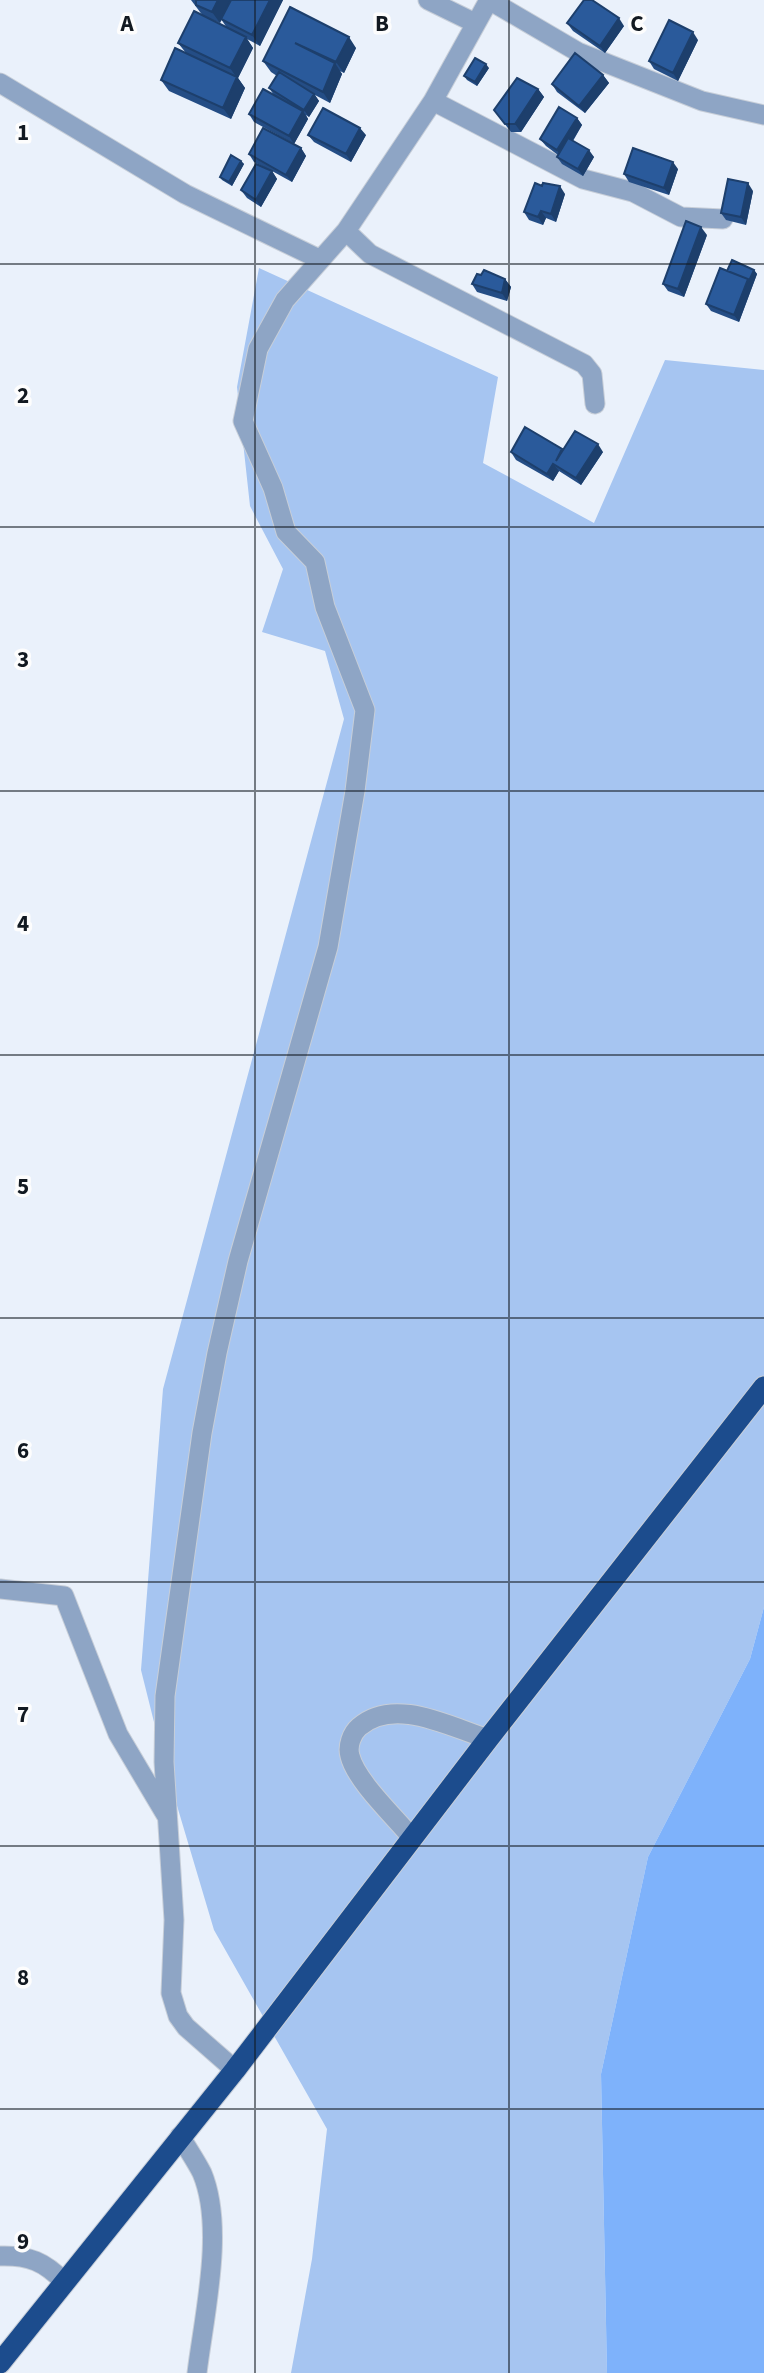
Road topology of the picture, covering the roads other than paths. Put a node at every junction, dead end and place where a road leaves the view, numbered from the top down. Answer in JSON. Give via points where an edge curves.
{"nodes":[{"id":1,"x":428,"y":0,"type":"edge"},
{"id":2,"x":489,"y":0,"type":"edge"},
{"id":3,"x":475,"y":23,"type":"junction"},
{"id":4,"x":0,"y":83,"type":"edge"},
{"id":5,"x":433,"y":101,"type":"junction"},
{"id":6,"x":764,"y":115,"type":"edge"},
{"id":7,"x":723,"y":219,"type":"edge"},
{"id":8,"x":345,"y":231,"type":"junction"},
{"id":9,"x":319,"y":259,"type":"junction"},
{"id":10,"x":595,"y":404,"type":"dead end"},
{"id":11,"x":764,"y":1387,"type":"edge"},
{"id":12,"x":0,"y":1589,"type":"edge"},
{"id":13,"x":488,"y":1739,"type":"junction"},
{"id":14,"x":167,"y":1818,"type":"junction"},
{"id":15,"x":412,"y":1838,"type":"junction"},
{"id":16,"x":235,"y":2070,"type":"junction"},
{"id":17,"x":180,"y":2136,"type":"junction"},
{"id":18,"x":0,"y":2256,"type":"edge"},
{"id":19,"x":64,"y":2282,"type":"junction"},
{"id":20,"x":0,"y":2363,"type":"edge"},
{"id":21,"x":197,"y":2373,"type":"edge"}],
"edges":[{"from":1,"to":3,"type":"street"},
{"from":2,"to":3,"type":"street"},
{"from":2,"to":6,"type":"street","via":[[578,52],[702,101]]},
{"from":3,"to":5,"type":"street"},
{"from":4,"to":9,"type":"street","via":[[185,194]]},
{"from":5,"to":7,"type":"street","via":[[583,179],[633,192],[681,218]]},
{"from":5,"to":8,"type":"street"},
{"from":8,"to":9,"type":"street"},
{"from":8,"to":10,"type":"street","via":[[370,254],[584,364],[592,374]]},
{"from":9,"to":14,"type":"street","via":[[285,300],[258,349],[243,421],[273,488],[286,532],[315,562],[325,607],[365,710],[328,947],[239,1261],[202,1433],[166,1696]]},
{"from":11,"to":13,"type":"highway"},
{"from":12,"to":14,"type":"street","via":[[64,1595],[118,1734]]},
{"from":13,"to":15,"type":"highway"},
{"from":13,"to":15,"type":"street","via":[[401,1712],[368,1719],[353,1733],[349,1754],[356,1770]]},
{"from":14,"to":16,"type":"street","via":[[174,1920],[171,1993],[186,2027]]},
{"from":15,"to":16,"type":"highway"},
{"from":16,"to":17,"type":"highway"},
{"from":17,"to":19,"type":"highway"},
{"from":17,"to":21,"type":"street","via":[[202,2174],[211,2225]]},
{"from":18,"to":19,"type":"street","via":[[26,2256],[47,2264]]},
{"from":19,"to":20,"type":"highway"}]}
